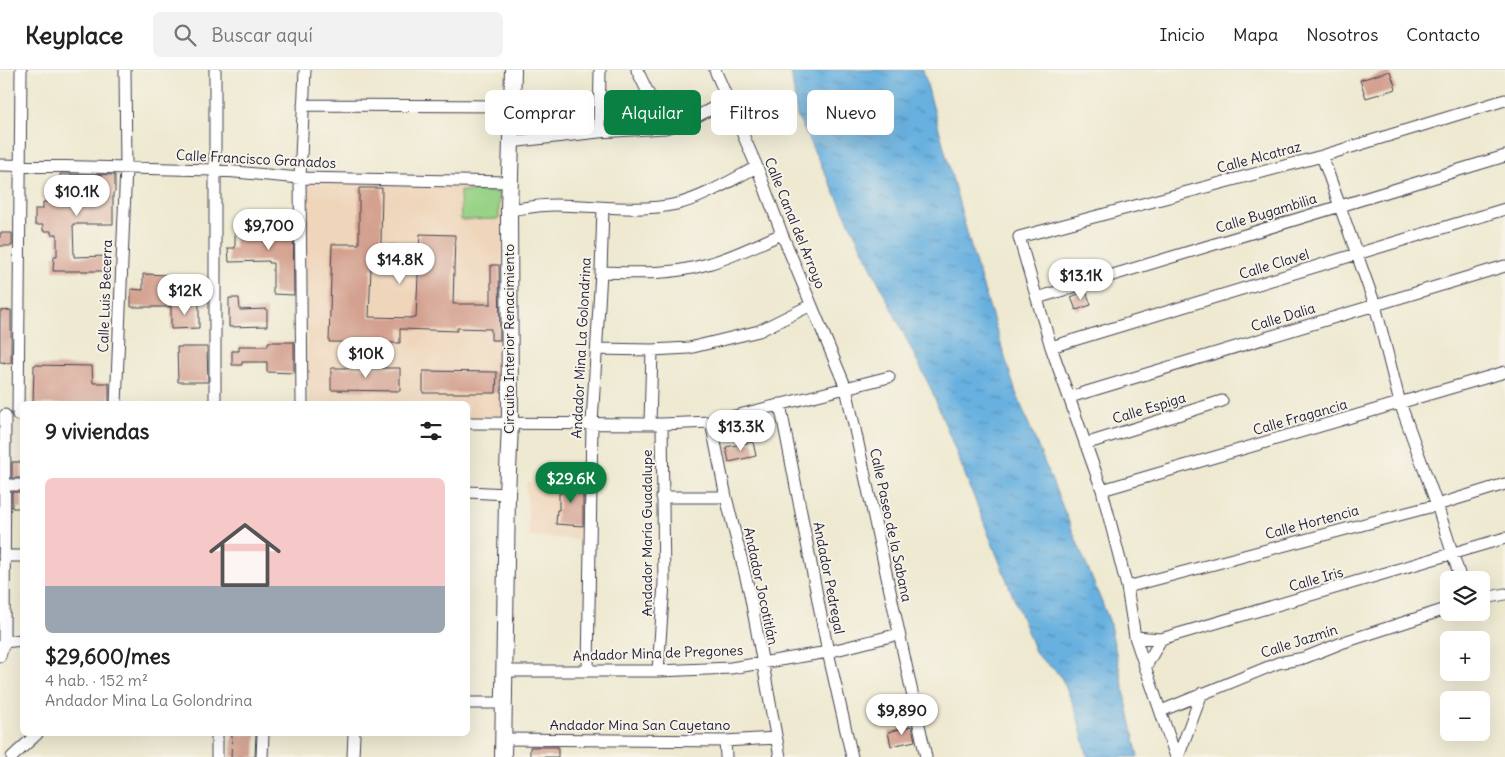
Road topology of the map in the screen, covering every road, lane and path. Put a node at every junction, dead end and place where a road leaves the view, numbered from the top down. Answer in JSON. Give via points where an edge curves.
{"nodes":[{"id":1,"x":21,"y":70,"type":"edge"},
{"id":2,"x":125,"y":70,"type":"edge"},
{"id":3,"x":214,"y":70,"type":"edge"},
{"id":4,"x":305,"y":70,"type":"edge"},
{"id":5,"x":513,"y":70,"type":"edge"},
{"id":6,"x":600,"y":70,"type":"edge"},
{"id":7,"x":637,"y":70,"type":"edge"},
{"id":8,"x":714,"y":70,"type":"edge"},
{"id":9,"x":512,"y":90,"type":"edge"},
{"id":10,"x":646,"y":90,"type":"edge"},
{"id":11,"x":723,"y":90,"type":"edge"},
{"id":12,"x":1505,"y":100,"type":"edge"},
{"id":13,"x":303,"y":105,"type":"junction"},
{"id":14,"x":485,"y":106,"type":"edge"},
{"id":15,"x":598,"y":132,"type":"junction"},
{"id":16,"x":604,"y":132,"type":"edge"},
{"id":17,"x":510,"y":135,"type":"edge"},
{"id":18,"x":743,"y":135,"type":"edge"},
{"id":19,"x":510,"y":142,"type":"junction"},
{"id":20,"x":1322,"y":156,"type":"junction"},
{"id":21,"x":1505,"y":156,"type":"edge"},
{"id":22,"x":0,"y":166,"type":"edge"},
{"id":23,"x":21,"y":166,"type":"junction"},
{"id":24,"x":126,"y":167,"type":"junction"},
{"id":25,"x":757,"y":167,"type":"junction"},
{"id":26,"x":214,"y":170,"type":"junction"},
{"id":27,"x":300,"y":178,"type":"junction"},
{"id":28,"x":509,"y":182,"type":"junction"},
{"id":29,"x":1340,"y":206,"type":"junction"},
{"id":30,"x":603,"y":208,"type":"junction"},
{"id":31,"x":1505,"y":209,"type":"edge"},
{"id":32,"x":509,"y":210,"type":"junction"},
{"id":33,"x":782,"y":234,"type":"junction"},
{"id":34,"x":1357,"y":255,"type":"junction"},
{"id":35,"x":1505,"y":266,"type":"edge"},
{"id":36,"x":601,"y":272,"type":"junction"},
{"id":37,"x":1036,"y":298,"type":"junction"},
{"id":38,"x":811,"y":305,"type":"junction"},
{"id":39,"x":1375,"y":305,"type":"junction"},
{"id":40,"x":1051,"y":347,"type":"junction"},
{"id":41,"x":597,"y":349,"type":"junction"},
{"id":42,"x":652,"y":350,"type":"junction"},
{"id":43,"x":1505,"y":372,"type":"edge"},
{"id":44,"x":889,"y":377,"type":"dead end"},
{"id":45,"x":846,"y":388,"type":"junction"},
{"id":46,"x":1070,"y":397,"type":"junction"},
{"id":47,"x":20,"y":401,"type":"edge"},
{"id":48,"x":116,"y":401,"type":"edge"},
{"id":49,"x":215,"y":401,"type":"edge"},
{"id":50,"x":302,"y":401,"type":"edge"},
{"id":51,"x":1222,"y":401,"type":"dead end"},
{"id":52,"x":1400,"y":403,"type":"junction"},
{"id":53,"x":780,"y":404,"type":"junction"},
{"id":54,"x":3,"y":415,"type":"edge"},
{"id":55,"x":20,"y":415,"type":"edge"},
{"id":56,"x":710,"y":422,"type":"junction"},
{"id":57,"x":470,"y":423,"type":"edge"},
{"id":58,"x":592,"y":423,"type":"junction"},
{"id":59,"x":510,"y":424,"type":"junction"},
{"id":60,"x":650,"y":424,"type":"junction"},
{"id":61,"x":662,"y":424,"type":"junction"},
{"id":62,"x":1085,"y":444,"type":"junction"},
{"id":63,"x":1505,"y":484,"type":"edge"},
{"id":64,"x":5,"y":485,"type":"junction"},
{"id":65,"x":20,"y":485,"type":"edge"},
{"id":66,"x":1102,"y":490,"type":"junction"},
{"id":67,"x":470,"y":492,"type":"edge"},
{"id":68,"x":507,"y":494,"type":"junction"},
{"id":69,"x":726,"y":496,"type":"junction"},
{"id":70,"x":662,"y":497,"type":"junction"},
{"id":71,"x":1437,"y":505,"type":"junction"},
{"id":72,"x":1505,"y":538,"type":"edge"},
{"id":73,"x":1453,"y":554,"type":"junction"},
{"id":74,"x":4,"y":556,"type":"junction"},
{"id":75,"x":20,"y":556,"type":"edge"},
{"id":76,"x":1458,"y":571,"type":"edge"},
{"id":77,"x":1127,"y":587,"type":"junction"},
{"id":78,"x":1505,"y":594,"type":"edge"},
{"id":79,"x":1490,"y":597,"type":"edge"},
{"id":80,"x":1440,"y":611,"type":"edge"},
{"id":81,"x":900,"y":634,"type":"junction"},
{"id":82,"x":1134,"y":637,"type":"junction"},
{"id":83,"x":1161,"y":639,"type":"junction"},
{"id":84,"x":20,"y":640,"type":"edge"},
{"id":85,"x":4,"y":642,"type":"junction"},
{"id":86,"x":828,"y":652,"type":"junction"},
{"id":87,"x":0,"y":656,"type":"edge"},
{"id":88,"x":762,"y":664,"type":"junction"},
{"id":89,"x":1145,"y":668,"type":"junction"},
{"id":90,"x":588,"y":670,"type":"junction"},
{"id":91,"x":504,"y":671,"type":"junction"},
{"id":92,"x":658,"y":671,"type":"junction"},
{"id":93,"x":1202,"y":693,"type":"junction"},
{"id":94,"x":470,"y":702,"type":"edge"},
{"id":95,"x":503,"y":703,"type":"junction"},
{"id":96,"x":1161,"y":711,"type":"junction"},
{"id":97,"x":35,"y":736,"type":"edge"},
{"id":98,"x":217,"y":736,"type":"edge"},
{"id":99,"x":264,"y":736,"type":"edge"},
{"id":100,"x":354,"y":736,"type":"edge"},
{"id":101,"x":776,"y":738,"type":"junction"},
{"id":102,"x":503,"y":739,"type":"junction"},
{"id":103,"x":725,"y":741,"type":"junction"},
{"id":104,"x":12,"y":757,"type":"edge"},
{"id":105,"x":217,"y":757,"type":"edge"},
{"id":106,"x":262,"y":757,"type":"edge"},
{"id":107,"x":353,"y":757,"type":"edge"},
{"id":108,"x":503,"y":757,"type":"edge"},
{"id":109,"x":726,"y":757,"type":"edge"},
{"id":110,"x":780,"y":757,"type":"edge"},
{"id":111,"x":852,"y":757,"type":"edge"},
{"id":112,"x":926,"y":757,"type":"edge"},
{"id":113,"x":1177,"y":757,"type":"edge"}],
"edges":[{"from":1,"to":23,"type":"street"},
{"from":2,"to":24,"type":"street","name":"Calle Luis Becerra"},
{"from":3,"to":26,"type":"street"},
{"from":4,"to":13,"type":"street"},
{"from":5,"to":9,"type":"main road","name":"Circuito Interior Renacimiento"},
{"from":6,"to":15,"type":"street"},
{"from":7,"to":10,"type":"street"},
{"from":8,"to":11,"type":"street","name":"Calle Canal del Arroyo"},
{"from":12,"to":20,"type":"street","name":"Calle Alcatraz"},
{"from":13,"to":14,"type":"street"},
{"from":13,"to":27,"type":"street"},
{"from":15,"to":16,"type":"street"},
{"from":15,"to":19,"type":"street"},
{"from":17,"to":19,"type":"main road","name":"Circuito Interior Renacimiento"},
{"from":18,"to":25,"type":"street","name":"Calle Canal del Arroyo"},
{"from":19,"to":28,"type":"main road","name":"Circuito Interior Renacimiento"},
{"from":20,"to":29,"type":"street"},
{"from":20,"to":37,"type":"street","name":"Calle Alcatraz","via":[[1019,237]]},
{"from":21,"to":29,"type":"street","name":"Calle Bugambilia"},
{"from":22,"to":23,"type":"street","name":"Calle Francisco Granados"},
{"from":23,"to":24,"type":"street","name":"Calle Francisco Granados"},
{"from":23,"to":47,"type":"street"},
{"from":24,"to":26,"type":"street","name":"Calle Francisco Granados"},
{"from":24,"to":48,"type":"street","name":"Calle Luis Becerra"},
{"from":25,"to":30,"type":"street","via":[[676,204]]},
{"from":25,"to":33,"type":"street","name":"Calle Canal del Arroyo"},
{"from":26,"to":27,"type":"street","name":"Calle Francisco Granados"},
{"from":26,"to":49,"type":"street"},
{"from":27,"to":28,"type":"street","name":"Calle Francisco Granados"},
{"from":27,"to":50,"type":"street"},
{"from":28,"to":32,"type":"main road","name":"Circuito Interior Renacimiento"},
{"from":29,"to":34,"type":"street"},
{"from":29,"to":37,"type":"street","name":"Calle Bugambilia"},
{"from":30,"to":32,"type":"street","via":[[555,205]]},
{"from":30,"to":36,"type":"street","name":"Andador Mina La Golondrina"},
{"from":31,"to":34,"type":"street","name":"Calle Clavel"},
{"from":32,"to":59,"type":"main road","name":"Circuito Interior Renacimiento"},
{"from":33,"to":36,"type":"street","via":[[705,265],[642,274]]},
{"from":33,"to":38,"type":"street","name":"Calle Canal del Arroyo"},
{"from":34,"to":39,"type":"street"},
{"from":34,"to":40,"type":"street","name":"Calle Clavel"},
{"from":35,"to":39,"type":"street","name":"Calle Dalia"},
{"from":36,"to":41,"type":"street","name":"Andador Mina La Golondrina"},
{"from":37,"to":40,"type":"street"},
{"from":38,"to":42,"type":"street","via":[[760,331],[689,348]]},
{"from":38,"to":45,"type":"street","name":"Calle Paseo de la Sabana"},
{"from":39,"to":46,"type":"street","name":"Calle Dalia"},
{"from":39,"to":52,"type":"street"},
{"from":40,"to":46,"type":"street"},
{"from":41,"to":42,"type":"street"},
{"from":41,"to":58,"type":"street","name":"Andador Mina La Golondrina"},
{"from":42,"to":60,"type":"street"},
{"from":43,"to":52,"type":"street","name":"Calle Fragancia"},
{"from":44,"to":45,"type":"street"},
{"from":45,"to":53,"type":"street"},
{"from":45,"to":81,"type":"street","name":"Calle Paseo de la Sabana"},
{"from":46,"to":62,"type":"street"},
{"from":51,"to":62,"type":"street","name":"Calle Espiga"},
{"from":52,"to":66,"type":"street","name":"Calle Fragancia"},
{"from":52,"to":71,"type":"street"},
{"from":53,"to":56,"type":"street"},
{"from":53,"to":86,"type":"street","name":"Andador Pedregal"},
{"from":54,"to":55,"type":"street"},
{"from":54,"to":64,"type":"street"},
{"from":56,"to":61,"type":"street"},
{"from":56,"to":69,"type":"street","name":"Andador Jocotitlán"},
{"from":57,"to":59,"type":"street"},
{"from":58,"to":59,"type":"street"},
{"from":58,"to":60,"type":"street"},
{"from":58,"to":90,"type":"street","name":"Andador Mina La Golondrina"},
{"from":59,"to":68,"type":"main road","name":"Circuito Interior Renacimiento"},
{"from":60,"to":61,"type":"street"},
{"from":61,"to":70,"type":"street","name":"Andador María Guadalupe"},
{"from":62,"to":66,"type":"street"},
{"from":63,"to":71,"type":"street","name":"Calle Hortencia"},
{"from":64,"to":65,"type":"street"},
{"from":64,"to":74,"type":"street"},
{"from":66,"to":77,"type":"street"},
{"from":67,"to":68,"type":"street"},
{"from":68,"to":91,"type":"main road","name":"Circuito Interior Renacimiento"},
{"from":69,"to":70,"type":"street"},
{"from":69,"to":88,"type":"street","name":"Andador Jocotitlán","via":[[750,594]]},
{"from":70,"to":92,"type":"street","name":"Andador María Guadalupe","via":[[664,583]]},
{"from":71,"to":73,"type":"street"},
{"from":71,"to":77,"type":"street","name":"Calle Hortencia"},
{"from":72,"to":73,"type":"street","name":"Calle Iris"},
{"from":73,"to":76,"type":"street"},
{"from":73,"to":83,"type":"street","name":"Calle Iris"},
{"from":74,"to":75,"type":"street"},
{"from":74,"to":85,"type":"street"},
{"from":77,"to":82,"type":"street"},
{"from":78,"to":79,"type":"street"},
{"from":80,"to":93,"type":"street","name":"Calle Jazmín","via":[[1304,658],[1278,663]]},
{"from":81,"to":86,"type":"street","name":"Andador Mina de Pregones"},
{"from":81,"to":112,"type":"street","name":"Calle Paseo de la Sabana"},
{"from":82,"to":83,"type":"street","name":"Calle Iris"},
{"from":82,"to":89,"type":"street"},
{"from":83,"to":89,"type":"street"},
{"from":84,"to":85,"type":"street"},
{"from":85,"to":87,"type":"street"},
{"from":86,"to":88,"type":"street","name":"Andador Mina de Pregones"},
{"from":86,"to":111,"type":"street","name":"Andador Pedregal"},
{"from":88,"to":92,"type":"street","name":"Andador Mina de Pregones"},
{"from":88,"to":101,"type":"street","name":"Andador Jocotitlán"},
{"from":89,"to":96,"type":"street"},
{"from":90,"to":91,"type":"street","name":"Andador Mina de Pregones"},
{"from":90,"to":92,"type":"street","name":"Andador Mina de Pregones"},
{"from":91,"to":95,"type":"main road","name":"Circuito Interior Renacimiento"},
{"from":93,"to":96,"type":"street","name":"Calle Jazmín"},
{"from":93,"to":113,"type":"street"},
{"from":94,"to":95,"type":"street"},
{"from":95,"to":102,"type":"main road","name":"Circuito Interior Renacimiento"},
{"from":96,"to":113,"type":"street"},
{"from":97,"to":104,"type":"street"},
{"from":98,"to":105,"type":"street"},
{"from":99,"to":106,"type":"street"},
{"from":100,"to":107,"type":"street"},
{"from":101,"to":103,"type":"street","name":"Andador Mina San Cayetano"},
{"from":101,"to":110,"type":"street","name":"Andador Jocotitlán"},
{"from":102,"to":103,"type":"street","name":"Andador Mina San Cayetano"},
{"from":102,"to":108,"type":"main road","name":"Circuito Interior Renacimiento"},
{"from":103,"to":109,"type":"street"}]}
